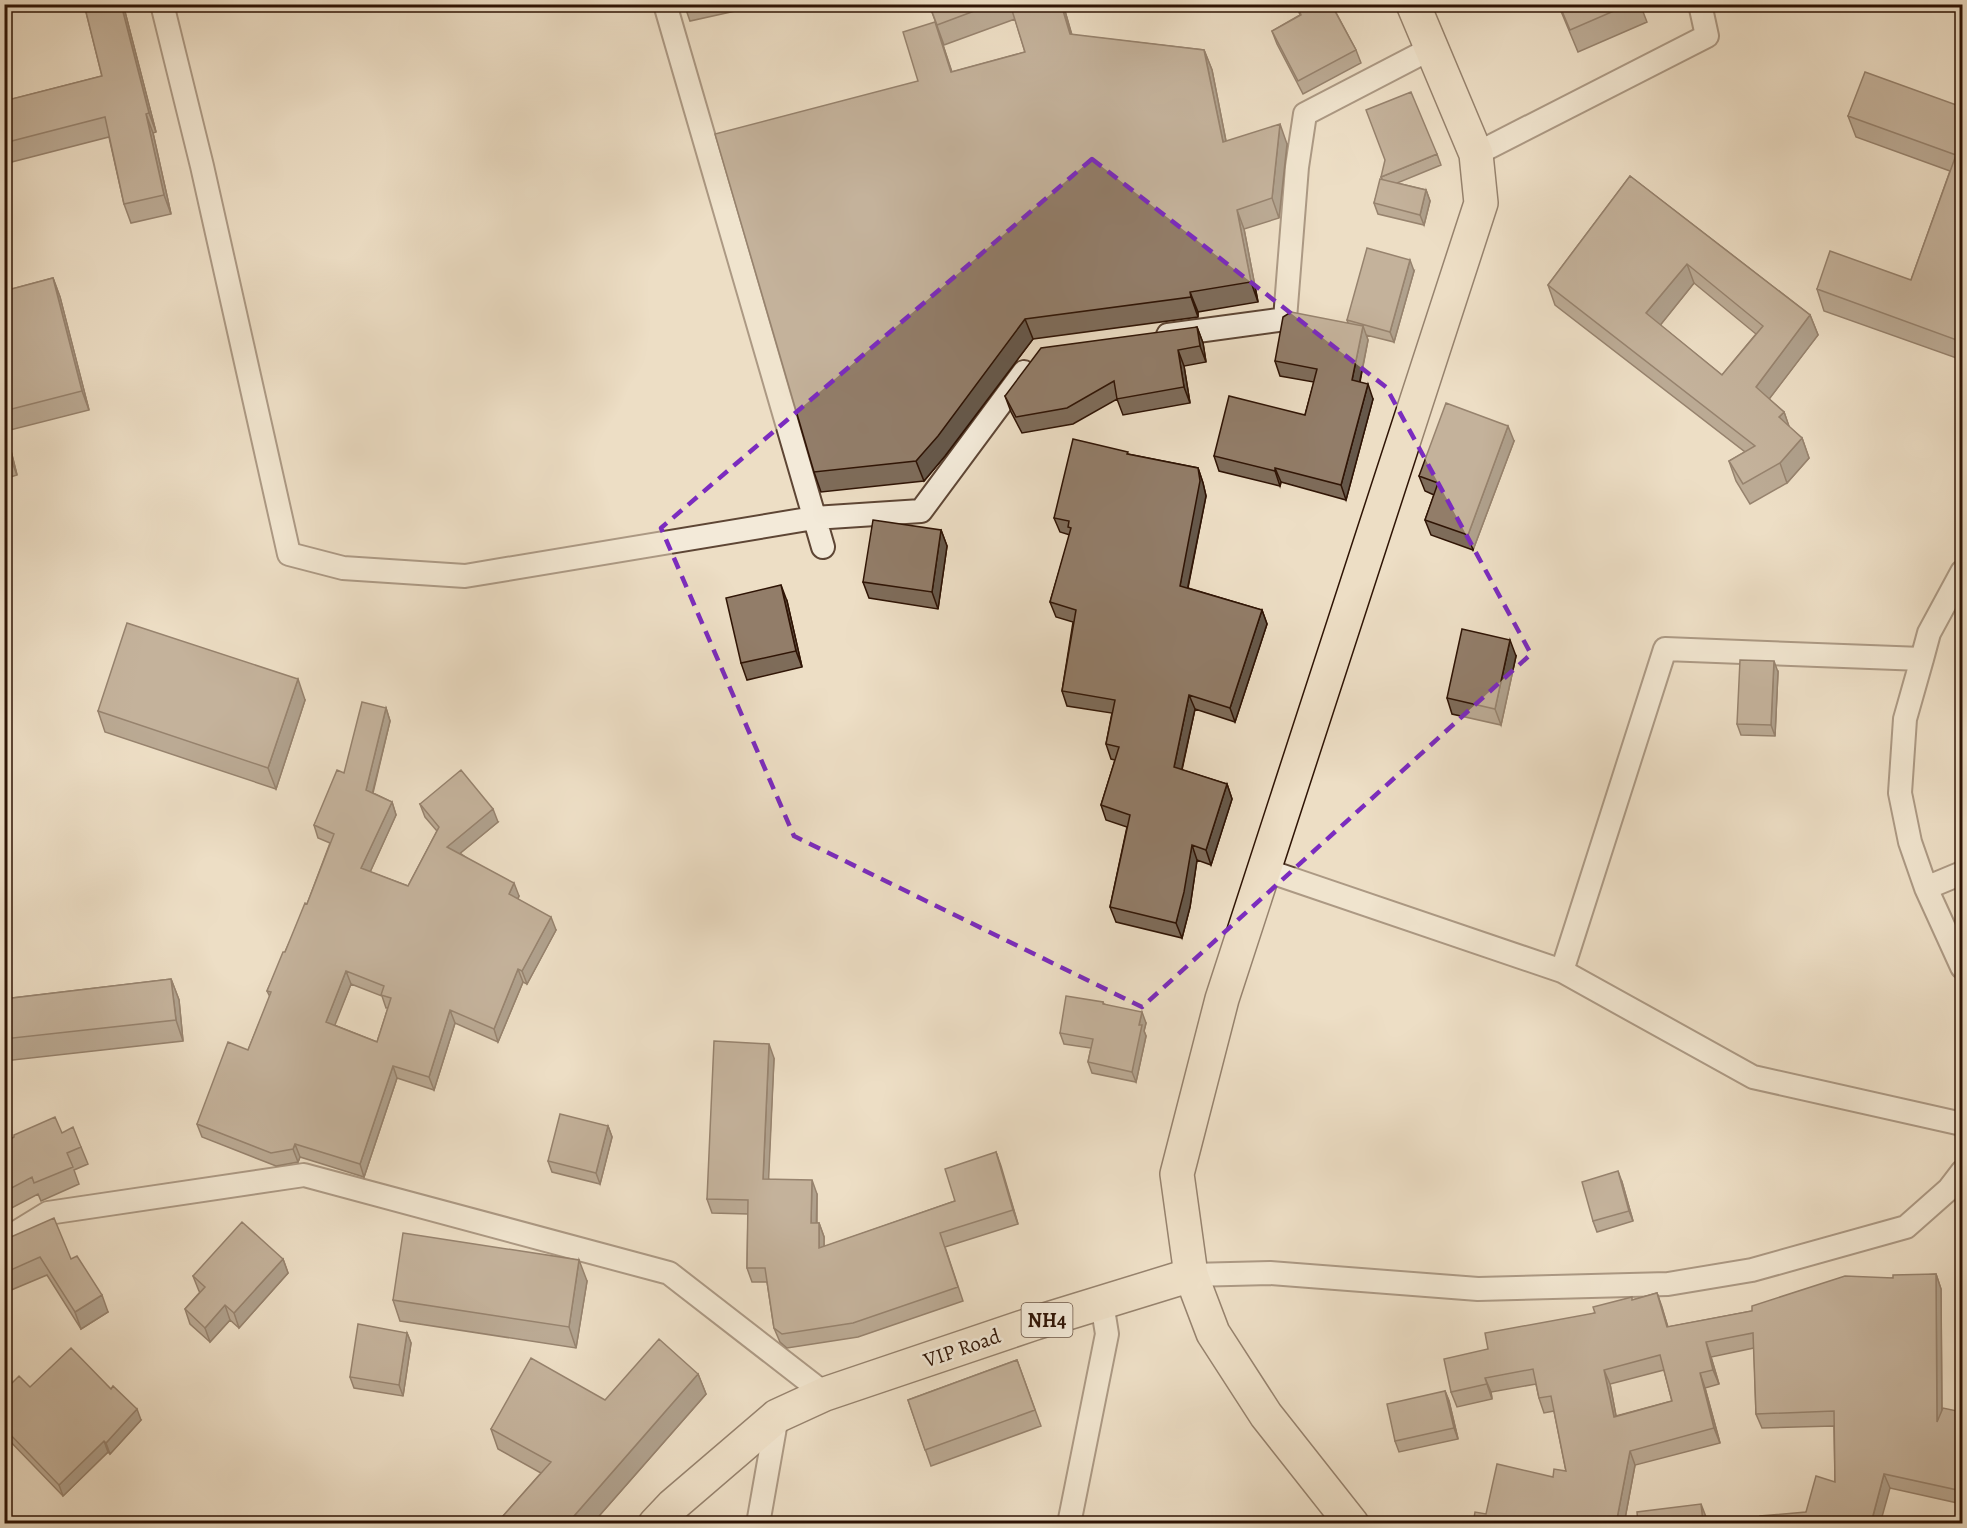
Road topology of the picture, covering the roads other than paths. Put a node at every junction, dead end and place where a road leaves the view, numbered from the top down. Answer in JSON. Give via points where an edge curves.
{"nodes":[{"id":1,"x":162,"y":4,"type":"edge"},
{"id":2,"x":664,"y":4,"type":"edge"},
{"id":3,"x":1413,"y":4,"type":"edge"},
{"id":4,"x":1700,"y":4,"type":"edge"},
{"id":5,"x":1432,"y":48,"type":"junction"},
{"id":6,"x":1476,"y":154,"type":"junction"},
{"id":7,"x":1145,"y":338,"type":"edge"},
{"id":8,"x":1039,"y":351,"type":"edge"},
{"id":9,"x":814,"y":518,"type":"junction"},
{"id":10,"x":823,"y":547,"type":"dead end"},
{"id":11,"x":1962,"y":572,"type":"edge"},
{"id":12,"x":1922,"y":658,"type":"junction"},
{"id":13,"x":1265,"y":870,"type":"junction"},
{"id":14,"x":1962,"y":873,"type":"edge"},
{"id":15,"x":1926,"y":888,"type":"junction"},
{"id":16,"x":1962,"y":967,"type":"edge"},
{"id":17,"x":1562,"y":971,"type":"junction"},
{"id":18,"x":1962,"y":1124,"type":"edge"},
{"id":19,"x":1962,"y":1172,"type":"edge"},
{"id":20,"x":4,"y":1240,"type":"edge"},
{"id":21,"x":1191,"y":1275,"type":"junction"},
{"id":22,"x":1102,"y":1303,"type":"junction"},
{"id":23,"x":825,"y":1394,"type":"junction"},
{"id":24,"x":777,"y":1416,"type":"junction"},
{"id":25,"x":655,"y":1524,"type":"edge"},
{"id":26,"x":758,"y":1524,"type":"edge"},
{"id":27,"x":1069,"y":1524,"type":"edge"},
{"id":28,"x":1352,"y":1524,"type":"edge"}],
"edges":[{"from":1,"to":9,"type":"street","via":[[289,554],[343,568],[465,576]]},
{"from":2,"to":9,"type":"street"},
{"from":3,"to":5,"type":"main road"},
{"from":4,"to":6,"type":"street","via":[[1707,36]]},
{"from":5,"to":6,"type":"main road"},
{"from":5,"to":7,"type":"street","via":[[1305,114],[1285,320]]},
{"from":6,"to":13,"type":"main road","via":[[1481,203]]},
{"from":8,"to":9,"type":"street","via":[[921,511]]},
{"from":9,"to":10,"type":"street"},
{"from":11,"to":12,"type":"street","via":[[1929,633]]},
{"from":12,"to":15,"type":"street","via":[[1905,719],[1900,793],[1910,842]]},
{"from":12,"to":17,"type":"street","via":[[1665,649]]},
{"from":13,"to":17,"type":"street"},
{"from":13,"to":21,"type":"main road","via":[[1222,999],[1177,1174]]},
{"from":14,"to":15,"type":"street"},
{"from":15,"to":16,"type":"street"},
{"from":17,"to":18,"type":"street","via":[[1753,1077]]},
{"from":19,"to":21,"type":"street","via":[[1949,1189],[1906,1227],[1752,1270],[1668,1284],[1478,1289],[1270,1273]]},
{"from":20,"to":23,"type":"street","via":[[48,1213],[304,1175],[669,1274]]},
{"from":21,"to":22,"type":"main road","name":"VIP Road","number":"NH4"},
{"from":21,"to":28,"type":"main road","via":[[1213,1333],[1266,1415]]},
{"from":22,"to":23,"type":"main road","name":"VIP Road","number":"NH4"},
{"from":22,"to":27,"type":"street","via":[[1107,1334]]},
{"from":23,"to":24,"type":"main road","name":"VIP Road","number":"NH4"},
{"from":24,"to":25,"type":"main road","name":"VIP Road","number":"NH4"},
{"from":24,"to":26,"type":"street"}]}
